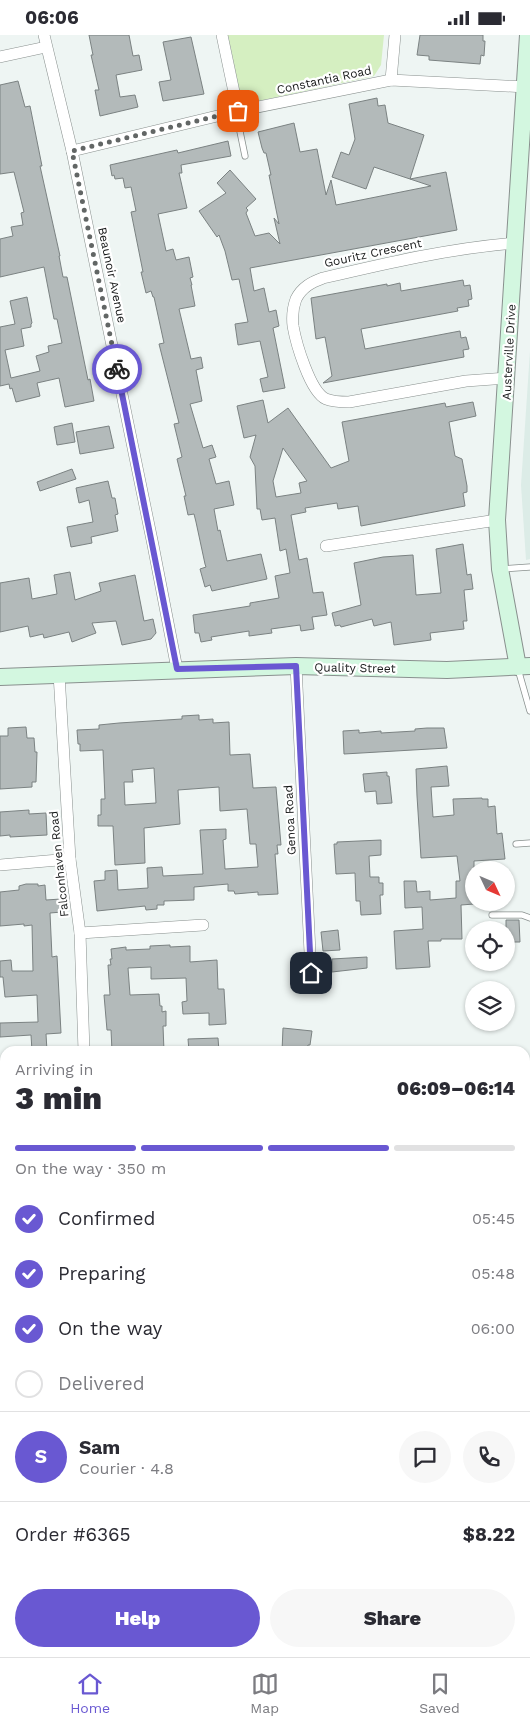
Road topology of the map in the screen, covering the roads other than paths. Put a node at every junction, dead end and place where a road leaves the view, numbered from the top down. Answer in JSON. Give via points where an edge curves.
{"nodes":[{"id":1,"x":44,"y":35,"type":"edge"},
{"id":2,"x":222,"y":35,"type":"edge"},
{"id":3,"x":394,"y":35,"type":"edge"},
{"id":4,"x":528,"y":35,"type":"edge"},
{"id":5,"x":46,"y":47,"type":"junction"},
{"id":6,"x":0,"y":57,"type":"edge"},
{"id":7,"x":391,"y":80,"type":"junction"},
{"id":8,"x":526,"y":87,"type":"junction"},
{"id":9,"x":237,"y":112,"type":"junction"},
{"id":10,"x":72,"y":151,"type":"junction"},
{"id":11,"x":245,"y":156,"type":"dead end"},
{"id":12,"x":516,"y":243,"type":"junction"},
{"id":13,"x":507,"y":378,"type":"junction"},
{"id":14,"x":497,"y":520,"type":"junction"},
{"id":15,"x":326,"y":546,"type":"dead end"},
{"id":16,"x":530,"y":567,"type":"edge"},
{"id":17,"x":500,"y":569,"type":"junction"},
{"id":18,"x":296,"y":666,"type":"junction"},
{"id":19,"x":524,"y":666,"type":"edge"},
{"id":20,"x":177,"y":669,"type":"junction"},
{"id":21,"x":59,"y":675,"type":"junction"},
{"id":22,"x":0,"y":677,"type":"edge"},
{"id":23,"x":530,"y":711,"type":"edge"},
{"id":24,"x":530,"y":843,"type":"edge"},
{"id":25,"x":516,"y":844,"type":"dead end"},
{"id":26,"x":70,"y":859,"type":"junction"},
{"id":27,"x":0,"y":865,"type":"edge"},
{"id":28,"x":492,"y":915,"type":"dead end"},
{"id":29,"x":530,"y":918,"type":"edge"},
{"id":30,"x":203,"y":925,"type":"dead end"},
{"id":31,"x":80,"y":933,"type":"junction"},
{"id":32,"x":311,"y":973,"type":"dead end"},
{"id":33,"x":84,"y":1046,"type":"edge"}],
"edges":[{"from":1,"to":5,"type":"street","name":"Beaunoir Avenue"},
{"from":2,"to":9,"type":"street"},
{"from":3,"to":7,"type":"street"},
{"from":4,"to":8,"type":"street","name":"Austerville Drive"},
{"from":5,"to":6,"type":"street"},
{"from":5,"to":10,"type":"street","name":"Beaunoir Avenue"},
{"from":7,"to":8,"type":"street","name":"Constantia Road"},
{"from":7,"to":9,"type":"street","name":"Constantia Road"},
{"from":8,"to":12,"type":"street","name":"Austerville Drive"},
{"from":9,"to":10,"type":"street","name":"Constantia Road"},
{"from":9,"to":11,"type":"lane"},
{"from":10,"to":20,"type":"street","name":"Beaunoir Avenue"},
{"from":12,"to":13,"type":"street","name":"Austerville Drive"},
{"from":12,"to":13,"type":"street","name":"Gouritz Crescent","via":[[485,245],[400,260],[323,278],[301,290],[293,311],[293,325],[310,381],[325,399],[349,402],[466,381]]},
{"from":13,"to":14,"type":"street","name":"Austerville Drive"},
{"from":14,"to":15,"type":"street"},
{"from":14,"to":17,"type":"street","name":"Austerville Drive"},
{"from":16,"to":17,"type":"lane"},
{"from":17,"to":19,"type":"street","name":"Austerville Drive"},
{"from":18,"to":19,"type":"street","name":"Quality Street","via":[[447,670]]},
{"from":18,"to":20,"type":"street","name":"Quality Street"},
{"from":18,"to":32,"type":"street","name":"Genoa Road"},
{"from":19,"to":23,"type":"lane"},
{"from":20,"to":21,"type":"street","name":"Quality Street"},
{"from":21,"to":22,"type":"street","name":"Quality Street"},
{"from":21,"to":26,"type":"street","name":"Falconhaven Road"},
{"from":24,"to":25,"type":"lane"},
{"from":26,"to":27,"type":"street"},
{"from":26,"to":31,"type":"street","name":"Falconhaven Road"},
{"from":28,"to":29,"type":"lane"},
{"from":30,"to":31,"type":"street"},
{"from":31,"to":33,"type":"street","name":"Falconhaven Road"}]}
